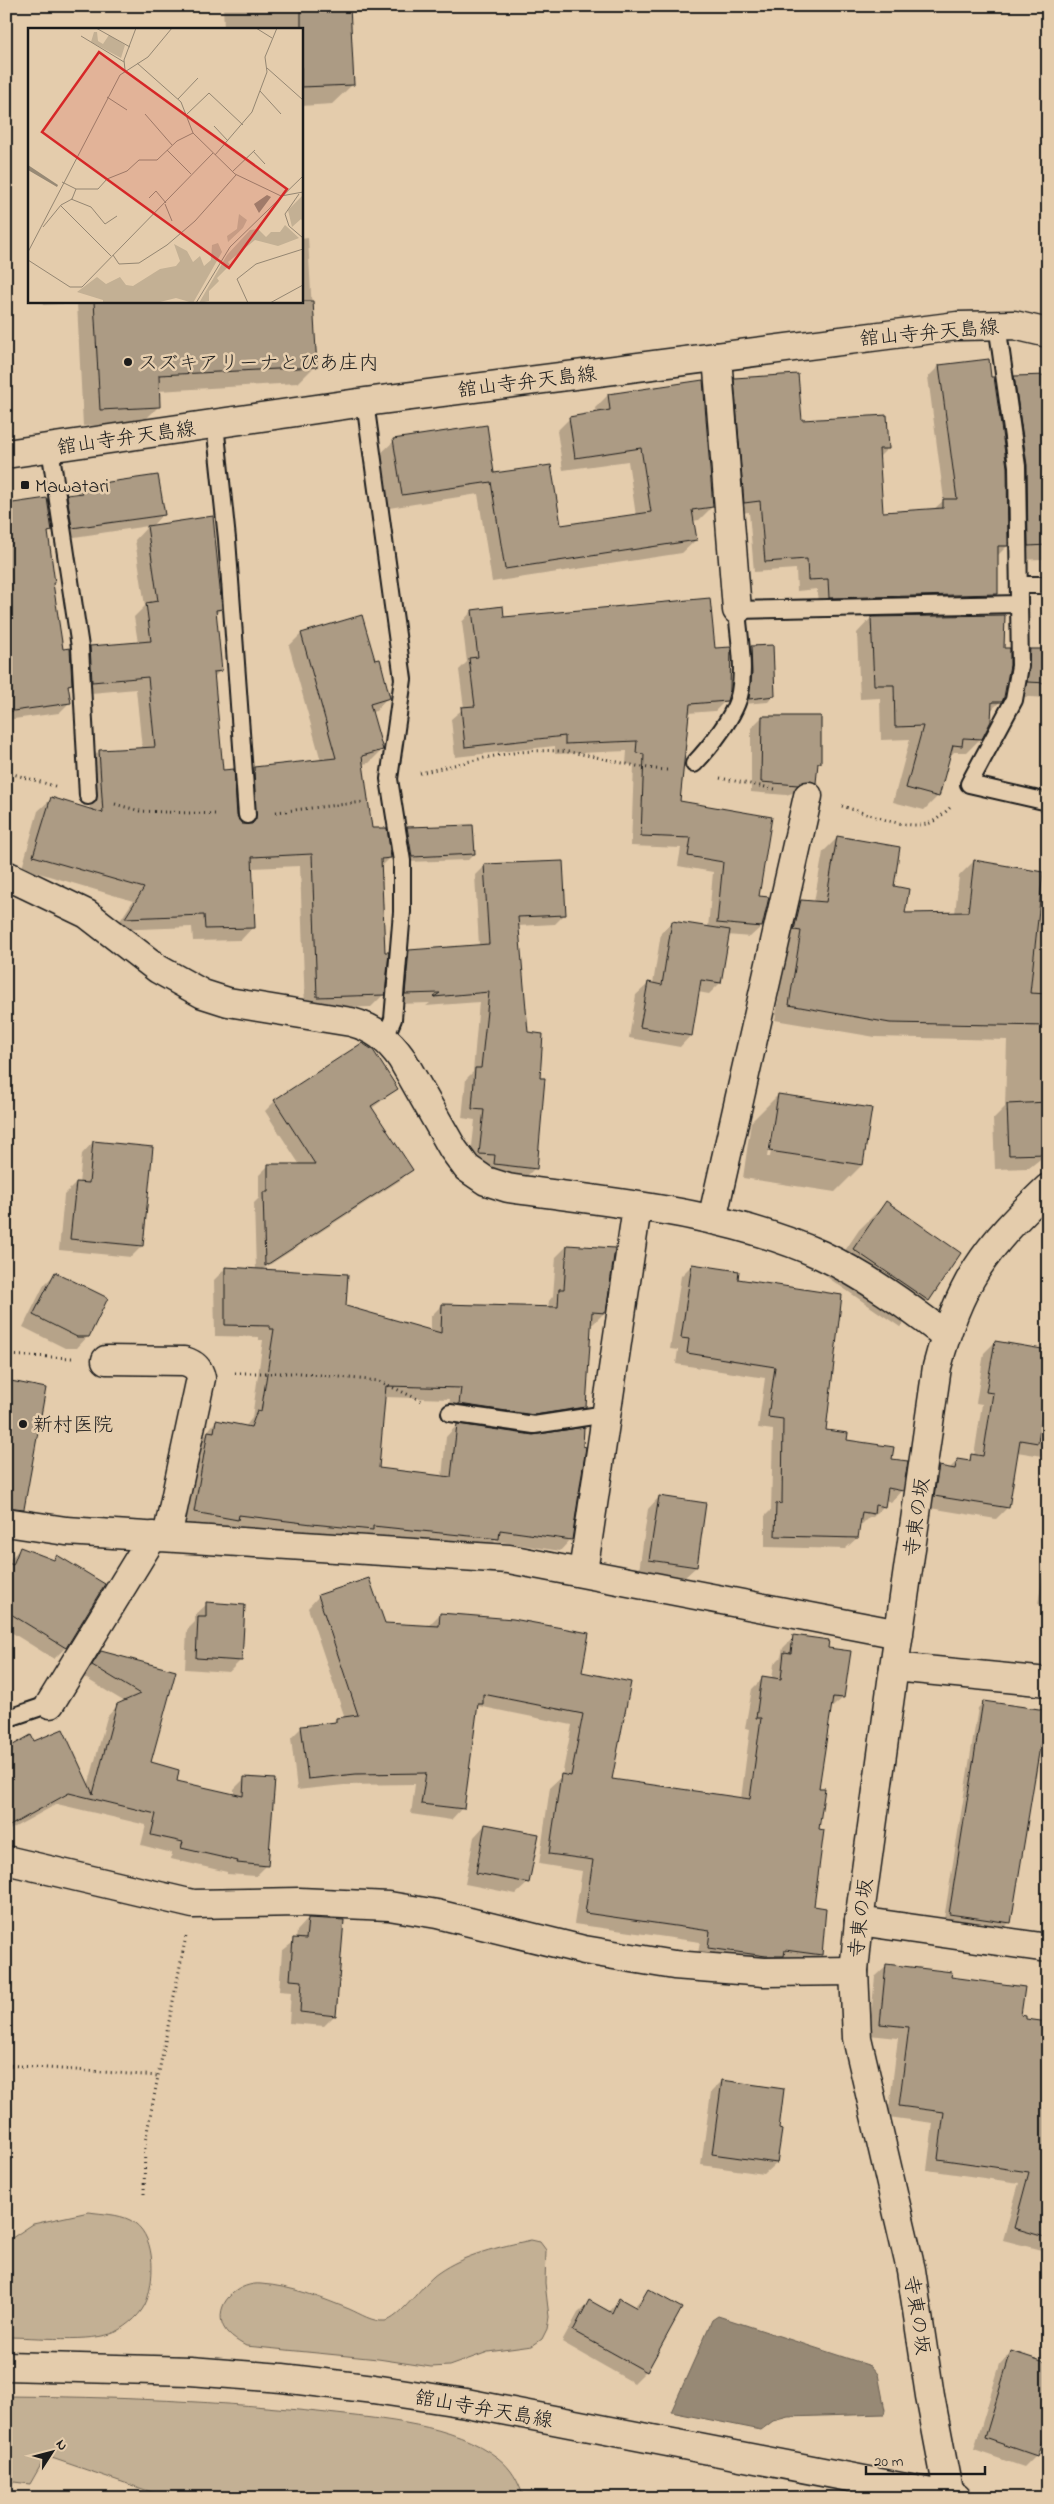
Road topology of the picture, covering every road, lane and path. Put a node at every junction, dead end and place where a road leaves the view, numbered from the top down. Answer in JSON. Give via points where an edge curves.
{"nodes":[{"id":1,"x":997,"y":324,"type":"junction"},
{"id":2,"x":1048,"y":332,"type":"edge"},
{"id":3,"x":717,"y":357,"type":"junction"},
{"id":4,"x":365,"y":402,"type":"junction"},
{"id":5,"x":215,"y":424,"type":"junction"},
{"id":6,"x":50,"y":448,"type":"junction"},
{"id":7,"x":6,"y":454,"type":"edge"},
{"id":8,"x":1019,"y":585,"type":"junction"},
{"id":9,"x":1048,"y":585,"type":"edge"},
{"id":10,"x":1019,"y":604,"type":"junction"},
{"id":11,"x":737,"y":610,"type":"junction"},
{"id":12,"x":694,"y":764,"type":"joint"},
{"id":13,"x":6,"y":772,"type":"edge"},
{"id":14,"x":389,"y":779,"type":"junction"},
{"id":15,"x":88,"y":796,"type":"junction"},
{"id":16,"x":808,"y":796,"type":"dead end"},
{"id":17,"x":392,"y":798,"type":"junction"},
{"id":18,"x":1048,"y":802,"type":"edge"},
{"id":19,"x":248,"y":816,"type":"junction"},
{"id":20,"x":6,"y":875,"type":"edge"},
{"id":21,"x":385,"y":1038,"type":"junction"},
{"id":22,"x":1048,"y":1188,"type":"edge"},
{"id":23,"x":637,"y":1207,"type":"junction"},
{"id":24,"x":712,"y":1220,"type":"junction"},
{"id":25,"x":945,"y":1335,"type":"junction"},
{"id":26,"x":6,"y":1355,"type":"edge"},
{"id":27,"x":106,"y":1360,"type":"joint"},
{"id":28,"x":200,"y":1374,"type":"junction"},
{"id":29,"x":450,"y":1413,"type":"joint"},
{"id":30,"x":606,"y":1414,"type":"junction"},
{"id":31,"x":6,"y":1522,"type":"edge"},
{"id":32,"x":160,"y":1537,"type":"junction"},
{"id":33,"x":583,"y":1572,"type":"junction"},
{"id":34,"x":899,"y":1634,"type":"junction"},
{"id":35,"x":894,"y":1667,"type":"junction"},
{"id":36,"x":1048,"y":1682,"type":"edge"},
{"id":37,"x":50,"y":1704,"type":"joint"},
{"id":38,"x":6,"y":1719,"type":"edge"},
{"id":39,"x":6,"y":1860,"type":"edge"},
{"id":40,"x":193,"y":1904,"type":"junction"},
{"id":41,"x":859,"y":1921,"type":"junction"},
{"id":42,"x":1048,"y":1948,"type":"edge"},
{"id":43,"x":854,"y":1971,"type":"junction"},
{"id":44,"x":6,"y":2065,"type":"edge"},
{"id":45,"x":158,"y":2076,"type":"junction"},
{"id":46,"x":144,"y":2194,"type":"dead end"},
{"id":47,"x":6,"y":2366,"type":"edge"},
{"id":48,"x":952,"y":2497,"type":"edge"}],
"edges":[{"from":1,"to":2,"type":"street","name":"舘山寺弁天島線"},
{"from":1,"to":3,"type":"street","name":"舘山寺弁天島線","via":[[958,326]]},
{"from":1,"to":8,"type":"lane","via":[[1017,466]]},
{"from":3,"to":4,"type":"street","name":"舘山寺弁天島線"},
{"from":3,"to":11,"type":"street"},
{"from":4,"to":5,"type":"street","name":"舘山寺弁天島線"},
{"from":4,"to":14,"type":"lane","via":[[403,679]]},
{"from":5,"to":6,"type":"street","name":"舘山寺弁天島線"},
{"from":5,"to":19,"type":"lane"},
{"from":6,"to":7,"type":"street","name":"舘山寺弁天島線"},
{"from":6,"to":15,"type":"lane","via":[[80,647]]},
{"from":8,"to":9,"type":"lane"},
{"from":8,"to":10,"type":"lane"},
{"from":10,"to":11,"type":"lane"},
{"from":10,"to":18,"type":"lane","via":[[1018,684],[1006,716],[969,784]]},
{"from":11,"to":12,"type":"lane","via":[[742,679],[740,694],[734,709]]},
{"from":12,"to":14,"type":"path","via":[[678,770],[661,769],[582,754],[530,752]]},
{"from":13,"to":15,"type":"path"},
{"from":14,"to":17,"type":"lane"},
{"from":15,"to":19,"type":"path","via":[[140,811]]},
{"from":16,"to":24,"type":"street"},
{"from":17,"to":19,"type":"path"},
{"from":17,"to":21,"type":"lane","via":[[402,861],[402,912],[393,1019]]},
{"from":20,"to":21,"type":"street","via":[[87,914],[158,969],[203,994],[228,1002],[351,1022],[366,1026]]},
{"from":21,"to":23,"type":"street","via":[[402,1059],[453,1149],[467,1168],[486,1181],[508,1188]]},
{"from":22,"to":25,"type":"street","name":"寺東の坂","via":[[988,1250],[964,1286]]},
{"from":23,"to":24,"type":"street"},
{"from":23,"to":30,"type":"street"},
{"from":24,"to":25,"type":"street","via":[[776,1237],[822,1256],[865,1278]]},
{"from":25,"to":34,"type":"street","name":"寺東の坂","via":[[937,1367]]},
{"from":26,"to":27,"type":"path"},
{"from":27,"to":28,"type":"street","via":[[184,1361],[193,1363]]},
{"from":28,"to":29,"type":"path","via":[[300,1373],[379,1381]]},
{"from":28,"to":32,"type":"street"},
{"from":29,"to":30,"type":"lane","via":[[534,1425]]},
{"from":30,"to":33,"type":"street"},
{"from":31,"to":32,"type":"street","via":[[66,1531]]},
{"from":32,"to":33,"type":"street","via":[[509,1559]]},
{"from":32,"to":37,"type":"street"},
{"from":33,"to":34,"type":"street"},
{"from":34,"to":35,"type":"street","name":"寺東の坂"},
{"from":35,"to":36,"type":"street"},
{"from":35,"to":41,"type":"street","name":"寺東の坂"},
{"from":37,"to":38,"type":"lane"},
{"from":39,"to":40,"type":"street"},
{"from":40,"to":43,"type":"street","via":[[299,1902],[389,1906],[437,1914],[584,1950],[674,1965],[764,1972]]},
{"from":40,"to":45,"type":"path"},
{"from":41,"to":42,"type":"street"},
{"from":41,"to":43,"type":"street","name":"寺東の坂"},
{"from":43,"to":48,"type":"street","name":"寺東の坂","via":[[857,2038],[911,2270],[930,2396]]},
{"from":44,"to":45,"type":"path"},
{"from":45,"to":46,"type":"path","via":[[145,2142]]},
{"from":47,"to":48,"type":"street","name":"舘山寺弁天島線","via":[[190,2370],[374,2389],[466,2403]]}]}
